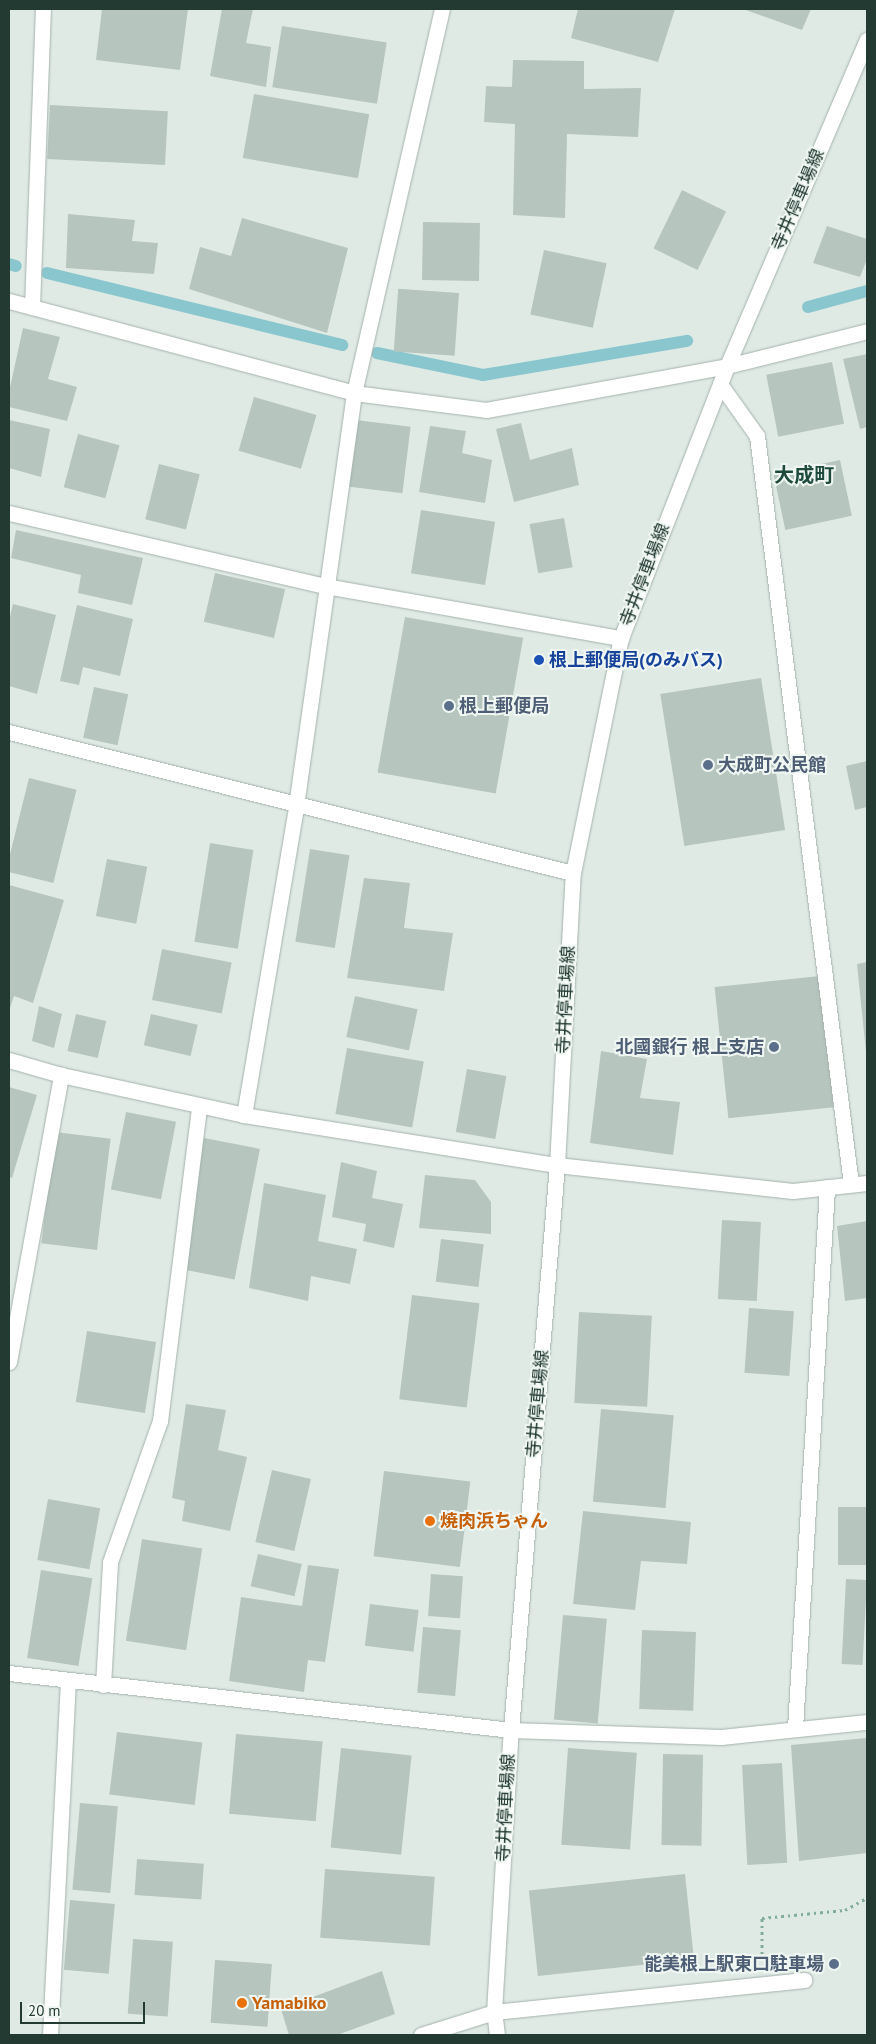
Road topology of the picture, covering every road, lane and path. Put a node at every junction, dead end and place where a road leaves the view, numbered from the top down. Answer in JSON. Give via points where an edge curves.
{"nodes":[{"id":1,"x":43,"y":9,"type":"edge"},
{"id":2,"x":442,"y":9,"type":"edge"},
{"id":3,"x":867,"y":40,"type":"edge"},
{"id":4,"x":9,"y":301,"type":"edge"},
{"id":5,"x":32,"y":307,"type":"junction"},
{"id":6,"x":867,"y":331,"type":"edge"},
{"id":7,"x":727,"y":366,"type":"junction"},
{"id":8,"x":720,"y":384,"type":"junction"},
{"id":9,"x":354,"y":393,"type":"junction"},
{"id":10,"x":9,"y":512,"type":"edge"},
{"id":11,"x":325,"y":586,"type":"junction"},
{"id":12,"x":621,"y":638,"type":"junction"},
{"id":13,"x":9,"y":732,"type":"edge"},
{"id":14,"x":296,"y":806,"type":"junction"},
{"id":15,"x":573,"y":873,"type":"junction"},
{"id":16,"x":9,"y":1060,"type":"edge"},
{"id":17,"x":61,"y":1075,"type":"junction"},
{"id":18,"x":199,"y":1106,"type":"junction"},
{"id":19,"x":244,"y":1116,"type":"junction"},
{"id":20,"x":557,"y":1165,"type":"junction"},
{"id":21,"x":867,"y":1183,"type":"edge"},
{"id":22,"x":851,"y":1184,"type":"junction"},
{"id":23,"x":827,"y":1187,"type":"junction"},
{"id":24,"x":9,"y":1362,"type":"edge"},
{"id":25,"x":9,"y":1673,"type":"edge"},
{"id":26,"x":68,"y":1681,"type":"junction"},
{"id":27,"x":103,"y":1685,"type":"junction"},
{"id":28,"x":867,"y":1722,"type":"edge"},
{"id":29,"x":795,"y":1728,"type":"junction"},
{"id":30,"x":511,"y":1730,"type":"junction"},
{"id":31,"x":804,"y":1980,"type":"dead end"},
{"id":32,"x":494,"y":2012,"type":"junction"},
{"id":33,"x":50,"y":2035,"type":"edge"},
{"id":34,"x":421,"y":2035,"type":"edge"},
{"id":35,"x":497,"y":2035,"type":"edge"}],
"edges":[{"from":1,"to":5,"type":"street"},
{"from":2,"to":9,"type":"street"},
{"from":3,"to":7,"type":"street","name":"寺井停車場線"},
{"from":4,"to":5,"type":"street"},
{"from":5,"to":9,"type":"street"},
{"from":6,"to":7,"type":"street"},
{"from":7,"to":8,"type":"street","name":"寺井停車場線"},
{"from":7,"to":9,"type":"street","via":[[486,410]]},
{"from":8,"to":12,"type":"street","name":"寺井停車場線"},
{"from":8,"to":22,"type":"street","via":[[757,436]]},
{"from":9,"to":11,"type":"street"},
{"from":10,"to":11,"type":"street"},
{"from":11,"to":12,"type":"street"},
{"from":11,"to":14,"type":"street"},
{"from":12,"to":15,"type":"street","name":"寺井停車場線"},
{"from":13,"to":14,"type":"street"},
{"from":14,"to":15,"type":"street"},
{"from":14,"to":19,"type":"street"},
{"from":15,"to":20,"type":"street","name":"寺井停車場線"},
{"from":16,"to":17,"type":"street"},
{"from":17,"to":18,"type":"street"},
{"from":17,"to":24,"type":"street"},
{"from":18,"to":19,"type":"street"},
{"from":18,"to":27,"type":"street","via":[[160,1421],[110,1562]]},
{"from":19,"to":20,"type":"street"},
{"from":20,"to":23,"type":"street","via":[[793,1191]]},
{"from":20,"to":30,"type":"street","name":"寺井停車場線"},
{"from":21,"to":22,"type":"street"},
{"from":22,"to":23,"type":"street"},
{"from":23,"to":29,"type":"street"},
{"from":25,"to":26,"type":"street"},
{"from":26,"to":27,"type":"street"},
{"from":26,"to":33,"type":"street"},
{"from":27,"to":30,"type":"street"},
{"from":28,"to":29,"type":"street"},
{"from":29,"to":30,"type":"street","via":[[721,1737]]},
{"from":30,"to":32,"type":"street","name":"寺井停車場線"},
{"from":31,"to":32,"type":"street"},
{"from":32,"to":34,"type":"street"},
{"from":32,"to":35,"type":"street","name":"寺井停車場線"}]}
